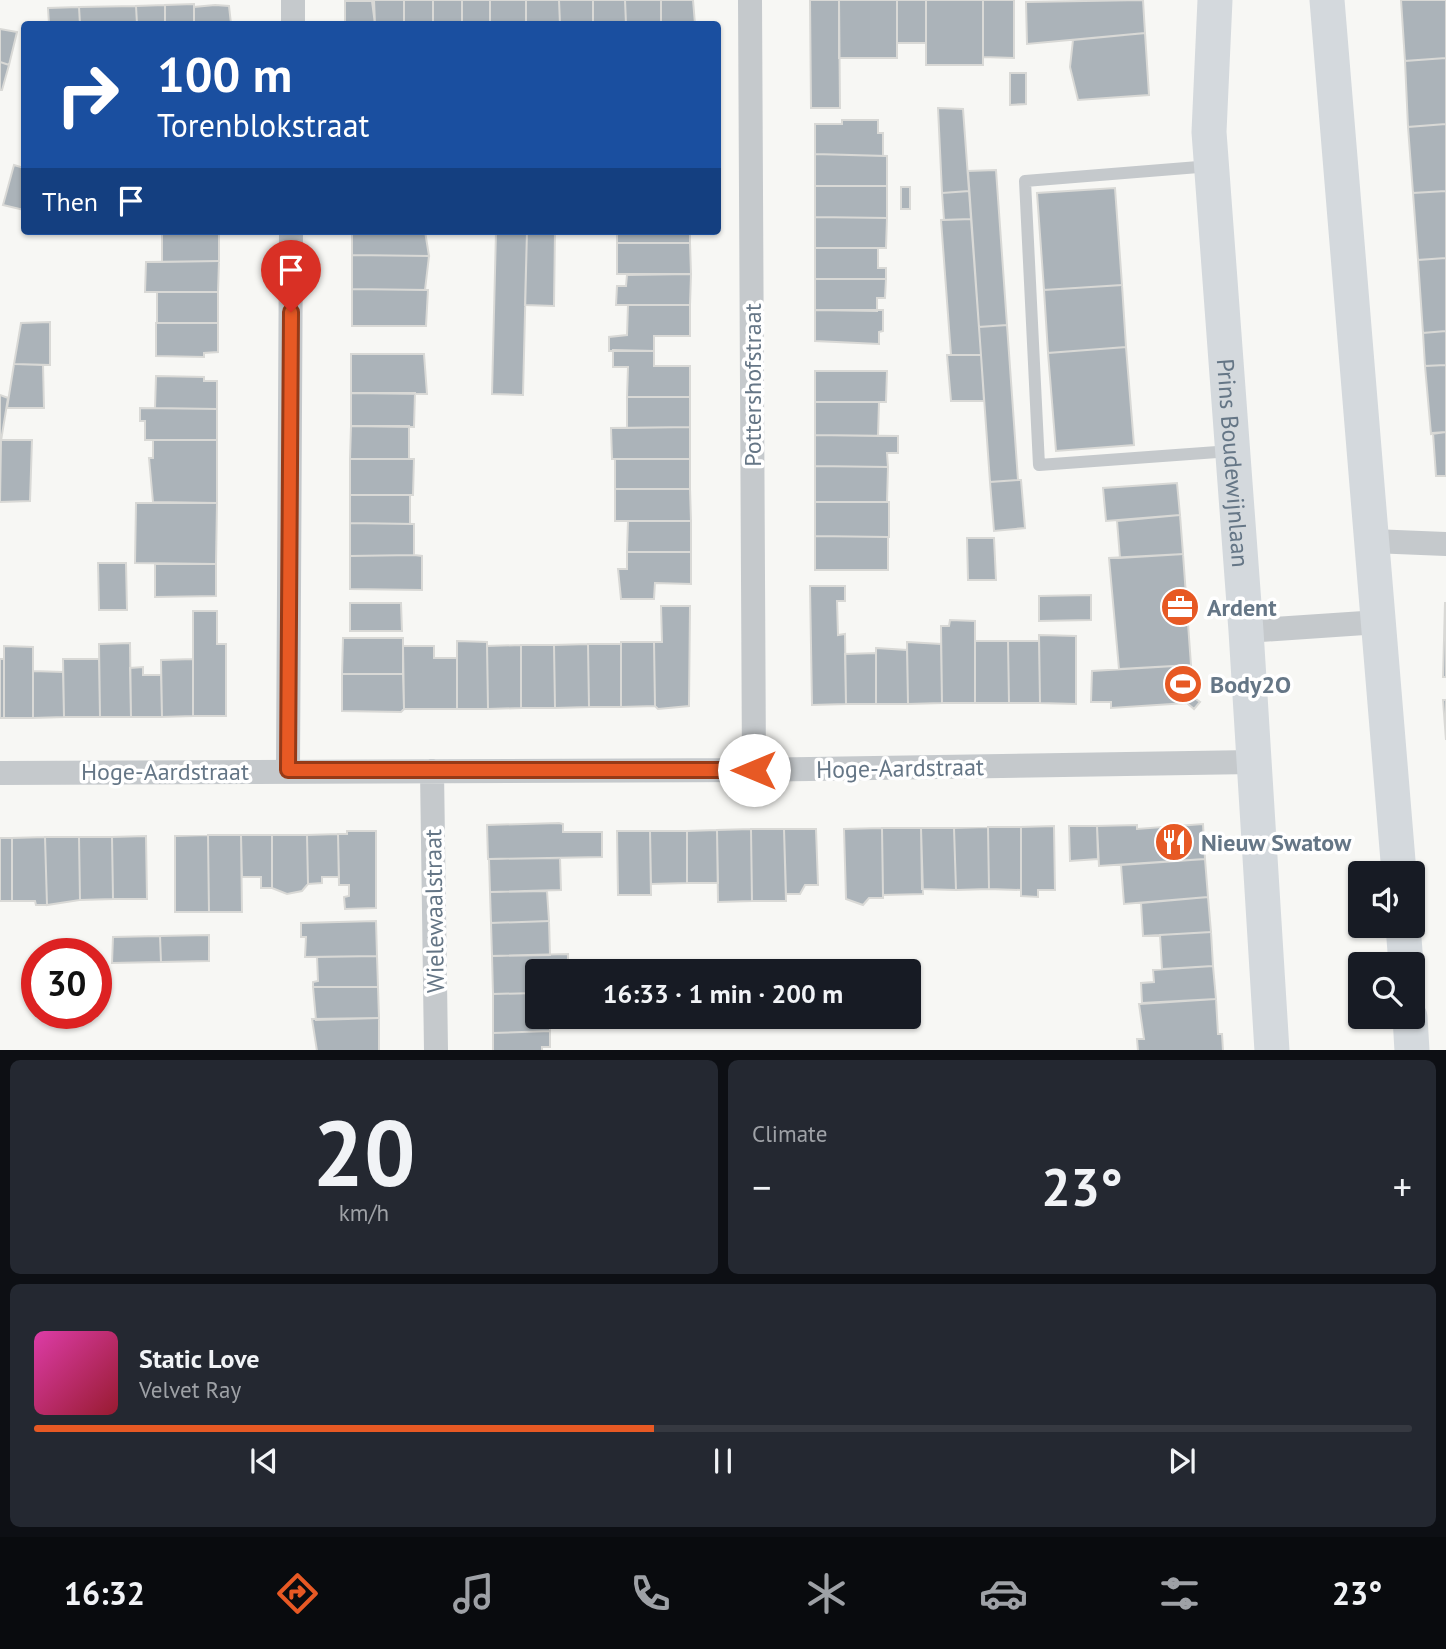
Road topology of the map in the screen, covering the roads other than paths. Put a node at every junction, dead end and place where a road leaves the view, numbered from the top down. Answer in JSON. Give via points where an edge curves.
{"nodes":[{"id":1,"x":293,"y":0,"type":"edge"},
{"id":2,"x":750,"y":0,"type":"edge"},
{"id":3,"x":1215,"y":0,"type":"edge"},
{"id":4,"x":1332,"y":9,"type":"edge"},
{"id":5,"x":293,"y":21,"type":"edge"},
{"id":6,"x":1211,"y":166,"type":"junction"},
{"id":7,"x":291,"y":235,"type":"edge"},
{"id":8,"x":1231,"y":451,"type":"junction"},
{"id":9,"x":1372,"y":541,"type":"junction"},
{"id":10,"x":1446,"y":544,"type":"edge"},
{"id":11,"x":1379,"y":622,"type":"junction"},
{"id":12,"x":1246,"y":631,"type":"junction"},
{"id":13,"x":1253,"y":762,"type":"junction"},
{"id":14,"x":288,"y":770,"type":"junction"},
{"id":15,"x":754,"y":770,"type":"junction"},
{"id":16,"x":432,"y":771,"type":"junction"},
{"id":17,"x":0,"y":773,"type":"edge"},
{"id":18,"x":1398,"y":861,"type":"edge"},
{"id":19,"x":1411,"y":1029,"type":"edge"},
{"id":20,"x":436,"y":1050,"type":"edge"},
{"id":21,"x":1272,"y":1050,"type":"edge"},
{"id":22,"x":1412,"y":1050,"type":"edge"}],
"edges":[{"from":1,"to":5,"type":"street"},
{"from":2,"to":15,"type":"street","name":"Pottershofstraat"},
{"from":3,"to":6,"type":"main road","name":"Prins Boudewijnlaan"},
{"from":4,"to":9,"type":"main road"},
{"from":6,"to":8,"type":"main road","name":"Prins Boudewijnlaan"},
{"from":6,"to":8,"type":"lane","via":[[1025,181],[1039,465]]},
{"from":7,"to":14,"type":"street"},
{"from":8,"to":12,"type":"main road","name":"Prins Boudewijnlaan"},
{"from":9,"to":10,"type":"street"},
{"from":9,"to":11,"type":"main road"},
{"from":11,"to":12,"type":"street"},
{"from":11,"to":18,"type":"main road"},
{"from":12,"to":13,"type":"main road","name":"Prins Boudewijnlaan"},
{"from":13,"to":15,"type":"street","name":"Hoge-Aardstraat"},
{"from":13,"to":21,"type":"main road","name":"Prins Boudewijnlaan"},
{"from":14,"to":16,"type":"street","name":"Hoge-Aardstraat"},
{"from":14,"to":17,"type":"street","name":"Hoge-Aardstraat"},
{"from":15,"to":16,"type":"street","name":"Hoge-Aardstraat"},
{"from":16,"to":20,"type":"street","name":"Wielewaalstraat"},
{"from":19,"to":22,"type":"main road"}]}
